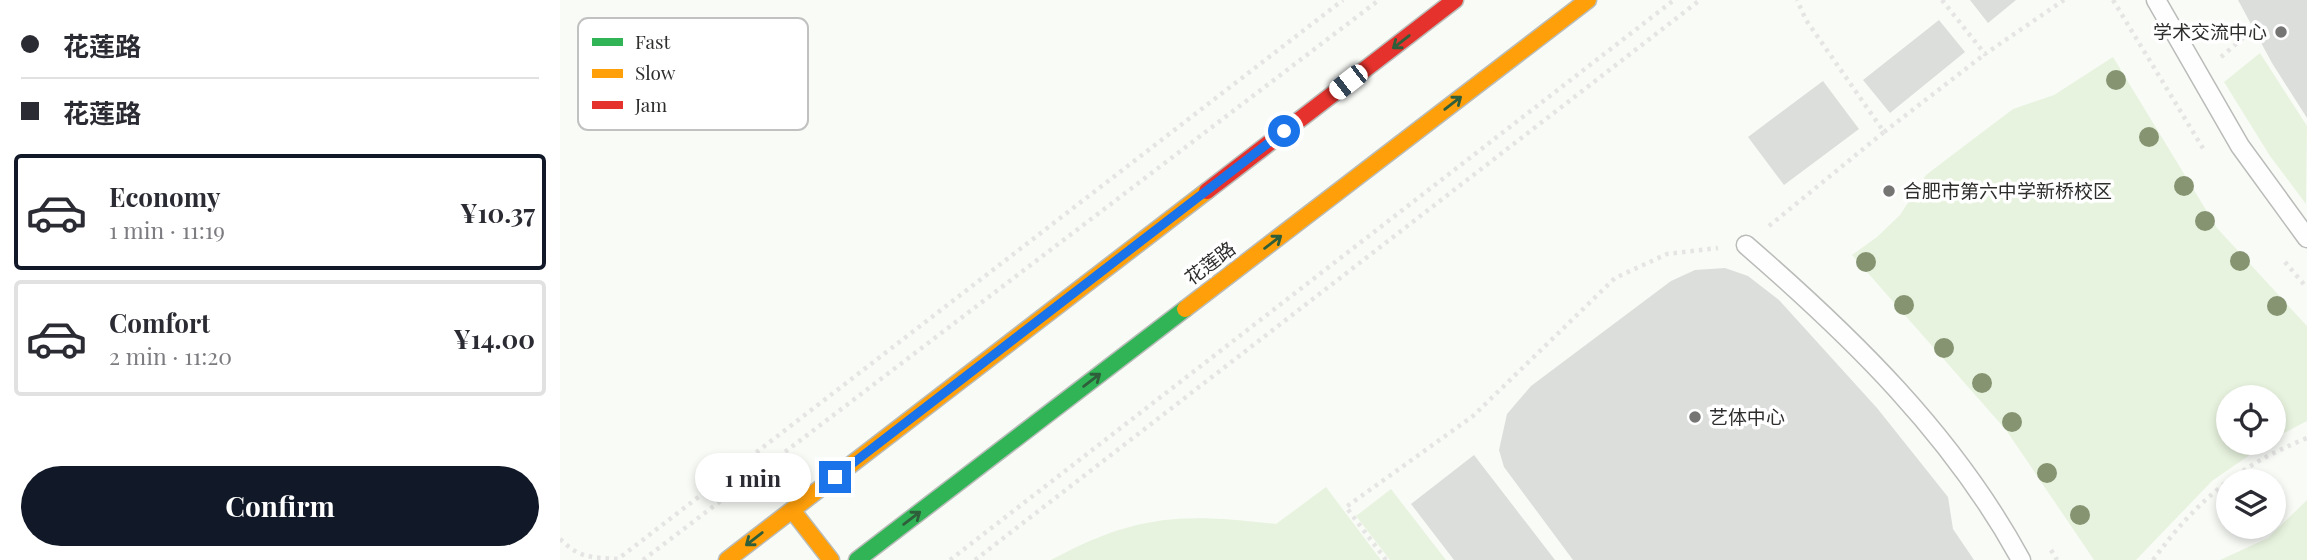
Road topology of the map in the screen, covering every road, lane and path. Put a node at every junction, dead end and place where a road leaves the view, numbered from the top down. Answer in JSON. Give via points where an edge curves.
{"nodes":[{"id":1,"x":1343,"y":0,"type":"edge"},
{"id":2,"x":1379,"y":0,"type":"edge"},
{"id":3,"x":1455,"y":0,"type":"edge"},
{"id":4,"x":1588,"y":0,"type":"edge"},
{"id":5,"x":1674,"y":0,"type":"edge"},
{"id":6,"x":1700,"y":0,"type":"edge"},
{"id":7,"x":1797,"y":0,"type":"edge"},
{"id":8,"x":1942,"y":0,"type":"edge"},
{"id":9,"x":2064,"y":0,"type":"edge"},
{"id":10,"x":2156,"y":0,"type":"edge"},
{"id":11,"x":1985,"y":54,"type":"junction"},
{"id":12,"x":1884,"y":132,"type":"junction"},
{"id":13,"x":2307,"y":238,"type":"edge"},
{"id":14,"x":1746,"y":245,"type":"junction"},
{"id":15,"x":2307,"y":438,"type":"edge"},
{"id":16,"x":792,"y":510,"type":"junction"},
{"id":17,"x":560,"y":539,"type":"edge"},
{"id":18,"x":643,"y":560,"type":"edge"},
{"id":19,"x":727,"y":560,"type":"edge"},
{"id":20,"x":831,"y":560,"type":"edge"},
{"id":21,"x":857,"y":560,"type":"edge"},
{"id":22,"x":950,"y":560,"type":"edge"},
{"id":23,"x":975,"y":560,"type":"edge"},
{"id":24,"x":1386,"y":560,"type":"edge"},
{"id":25,"x":2021,"y":560,"type":"edge"},
{"id":26,"x":2153,"y":560,"type":"edge"}],
"edges":[{"from":1,"to":17,"type":"path","via":[[618,559],[588,558]]},
{"from":2,"to":18,"type":"path"},
{"from":3,"to":16,"type":"main road","one_way":true},
{"from":21,"to":4,"type":"main road","name":"花莲路","one_way":true},
{"from":5,"to":22,"type":"path"},
{"from":6,"to":23,"type":"path"},
{"from":7,"to":12,"type":"path"},
{"from":8,"to":11,"type":"path"},
{"from":9,"to":11,"type":"path"},
{"from":10,"to":13,"type":"lane","via":[[2239,146]]},
{"from":11,"to":12,"type":"path"},
{"from":12,"to":14,"type":"path"},
{"from":14,"to":24,"type":"path","via":[[1667,254],[1615,278],[1473,416],[1346,507]]},
{"from":14,"to":25,"type":"lane","via":[[1890,380],[1944,446]]},
{"from":15,"to":26,"type":"path","via":[[2256,460],[2225,482]]},
{"from":16,"to":19,"type":"main road","one_way":true},
{"from":16,"to":20,"type":"main road"}]}
